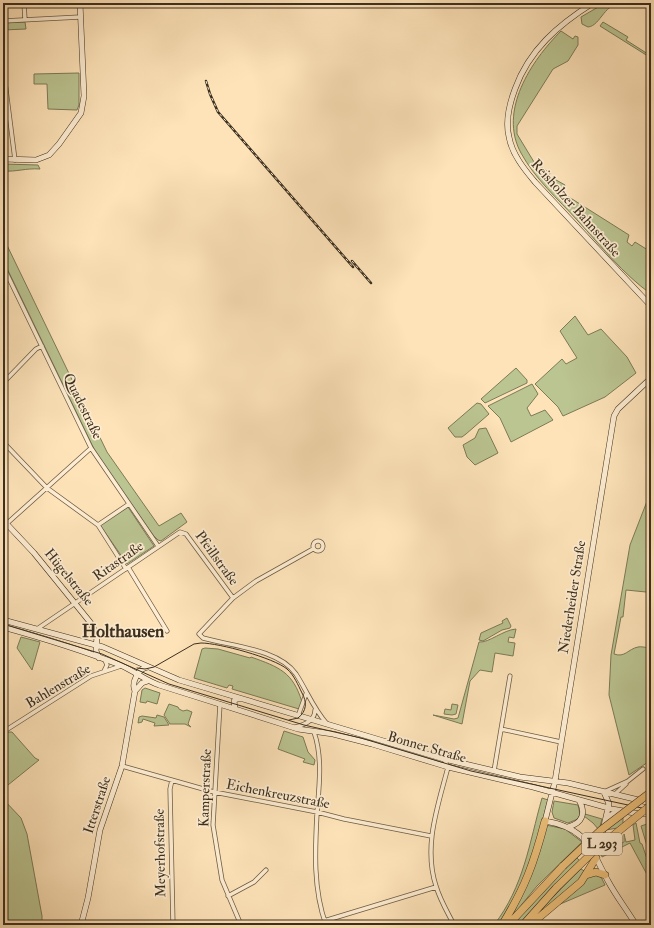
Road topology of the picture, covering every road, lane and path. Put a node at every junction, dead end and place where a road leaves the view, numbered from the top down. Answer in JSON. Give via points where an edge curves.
{"nodes":[{"id":1,"x":24,"y":3,"type":"edge"},
{"id":2,"x":80,"y":3,"type":"edge"},
{"id":3,"x":593,"y":3,"type":"edge"},
{"id":4,"x":80,"y":17,"type":"junction"},
{"id":5,"x":25,"y":20,"type":"junction"},
{"id":6,"x":3,"y":22,"type":"edge"},
{"id":7,"x":3,"y":66,"type":"edge"},
{"id":8,"x":3,"y":159,"type":"edge"},
{"id":9,"x":14,"y":160,"type":"junction"},
{"id":10,"x":3,"y":266,"type":"edge"},
{"id":11,"x":651,"y":306,"type":"edge"},
{"id":12,"x":42,"y":346,"type":"junction"},
{"id":13,"x":651,"y":378,"type":"edge"},
{"id":14,"x":3,"y":383,"type":"edge"},
{"id":15,"x":3,"y":442,"type":"edge"},
{"id":16,"x":91,"y":448,"type":"junction"},
{"id":17,"x":47,"y":488,"type":"junction"},
{"id":18,"x":129,"y":504,"type":"junction"},
{"id":19,"x":4,"y":523,"type":"edge"},
{"id":20,"x":98,"y":526,"type":"junction"},
{"id":21,"x":182,"y":532,"type":"joint"},
{"id":22,"x":158,"y":546,"type":"junction"},
{"id":23,"x":313,"y":549,"type":"dead end"},
{"id":24,"x":127,"y":568,"type":"junction"},
{"id":25,"x":233,"y":598,"type":"junction"},
{"id":26,"x":75,"y":604,"type":"junction"},
{"id":27,"x":3,"y":620,"type":"edge"},
{"id":28,"x":47,"y":623,"type":"junction"},
{"id":29,"x":3,"y":627,"type":"edge"},
{"id":30,"x":37,"y":629,"type":"junction"},
{"id":31,"x":167,"y":631,"type":"dead end"},
{"id":32,"x":48,"y":632,"type":"junction"},
{"id":33,"x":24,"y":633,"type":"junction"},
{"id":34,"x":97,"y":645,"type":"junction"},
{"id":35,"x":102,"y":659,"type":"junction"},
{"id":36,"x":121,"y":666,"type":"junction"},
{"id":37,"x":148,"y":667,"type":"junction"},
{"id":38,"x":104,"y":672,"type":"junction"},
{"id":39,"x":137,"y":675,"type":"junction"},
{"id":40,"x":510,"y":676,"type":"dead end"},
{"id":41,"x":148,"y":681,"type":"junction"},
{"id":42,"x":136,"y":692,"type":"junction"},
{"id":43,"x":306,"y":694,"type":"junction"},
{"id":44,"x":242,"y":699,"type":"junction"},
{"id":45,"x":220,"y":704,"type":"junction"},
{"id":46,"x":235,"y":709,"type":"junction"},
{"id":47,"x":315,"y":709,"type":"junction"},
{"id":48,"x":298,"y":716,"type":"junction"},
{"id":49,"x":310,"y":720,"type":"junction"},
{"id":50,"x":329,"y":726,"type":"junction"},
{"id":51,"x":295,"y":727,"type":"junction"},
{"id":52,"x":501,"y":729,"type":"junction"},
{"id":53,"x":3,"y":732,"type":"edge"},
{"id":54,"x":314,"y":732,"type":"junction"},
{"id":55,"x":561,"y":742,"type":"junction"},
{"id":56,"x":444,"y":759,"type":"junction"},
{"id":57,"x":122,"y":766,"type":"junction"},
{"id":58,"x":448,"y":767,"type":"junction"},
{"id":59,"x":643,"y":769,"type":"dead end"},
{"id":60,"x":494,"y":771,"type":"junction"},
{"id":61,"x":172,"y":780,"type":"junction"},
{"id":62,"x":555,"y":781,"type":"junction"},
{"id":63,"x":628,"y":781,"type":"junction"},
{"id":64,"x":214,"y":792,"type":"junction"},
{"id":65,"x":552,"y":792,"type":"junction"},
{"id":66,"x":604,"y":792,"type":"junction"},
{"id":67,"x":651,"y":792,"type":"edge"},
{"id":68,"x":615,"y":794,"type":"junction"},
{"id":69,"x":579,"y":800,"type":"junction"},
{"id":70,"x":651,"y":804,"type":"edge"},
{"id":71,"x":608,"y":808,"type":"junction"},
{"id":72,"x":548,"y":810,"type":"junction"},
{"id":73,"x":620,"y":810,"type":"junction"},
{"id":74,"x":318,"y":812,"type":"junction"},
{"id":75,"x":651,"y":814,"type":"edge"},
{"id":76,"x":545,"y":821,"type":"junction"},
{"id":77,"x":554,"y":822,"type":"junction"},
{"id":78,"x":603,"y":826,"type":"junction"},
{"id":79,"x":568,"y":827,"type":"junction"},
{"id":80,"x":431,"y":836,"type":"junction"},
{"id":81,"x":596,"y":858,"type":"junction"},
{"id":82,"x":266,"y":870,"type":"dead end"},
{"id":83,"x":586,"y":875,"type":"junction"},
{"id":84,"x":605,"y":875,"type":"junction"},
{"id":85,"x":436,"y":887,"type":"junction"},
{"id":86,"x":228,"y":896,"type":"junction"},
{"id":87,"x":325,"y":923,"type":"edge"},
{"id":88,"x":81,"y":925,"type":"edge"},
{"id":89,"x":173,"y":925,"type":"edge"},
{"id":90,"x":241,"y":925,"type":"edge"},
{"id":91,"x":454,"y":925,"type":"edge"},
{"id":92,"x":502,"y":925,"type":"edge"},
{"id":93,"x":508,"y":925,"type":"edge"},
{"id":94,"x":523,"y":925,"type":"edge"},
{"id":95,"x":530,"y":925,"type":"edge"},
{"id":96,"x":636,"y":925,"type":"edge"}],
"edges":[{"from":1,"to":5,"type":"street"},
{"from":2,"to":4,"type":"main road"},
{"from":3,"to":11,"type":"main road","name":"Reisholzer Bahnstraße","via":[[556,29],[528,61],[518,80],[510,106],[507,127],[509,139],[519,160],[535,182]]},
{"from":4,"to":5,"type":"street"},
{"from":4,"to":9,"type":"main road","via":[[84,96],[81,113],[49,155],[39,160]]},
{"from":5,"to":6,"type":"street"},
{"from":7,"to":9,"type":"street"},
{"from":8,"to":9,"type":"main road"},
{"from":10,"to":12,"type":"street","name":"Quadestraße"},
{"from":12,"to":14,"type":"street"},
{"from":12,"to":16,"type":"street","name":"Quadestraße"},
{"from":13,"to":55,"type":"main road","name":"Niederheider Straße","via":[[618,408],[614,416]]},
{"from":15,"to":17,"type":"street"},
{"from":16,"to":17,"type":"street"},
{"from":16,"to":18,"type":"street","name":"Quadestraße"},
{"from":17,"to":19,"type":"street"},
{"from":17,"to":20,"type":"street"},
{"from":18,"to":20,"type":"street"},
{"from":18,"to":22,"type":"street","name":"Quadestraße"},
{"from":19,"to":26,"type":"main road","name":"Hügelstraße","via":[[34,553]]},
{"from":20,"to":24,"type":"street"},
{"from":21,"to":22,"type":"street","name":"Ritastraße"},
{"from":21,"to":25,"type":"street","name":"Pfeillstraße"},
{"from":22,"to":24,"type":"street","name":"Ritastraße"},
{"from":23,"to":25,"type":"street","via":[[265,574]]},
{"from":24,"to":26,"type":"street","name":"Ritastraße"},
{"from":24,"to":31,"type":"street"},
{"from":25,"to":43,"type":"street","via":[[199,634],[203,638],[279,659],[296,673]]},
{"from":26,"to":28,"type":"street","name":"Ritastraße"},
{"from":26,"to":34,"type":"main road","name":"Hügelstraße","via":[[95,632]]},
{"from":27,"to":30,"type":"main road","name":"Bonner Straße"},
{"from":28,"to":30,"type":"street","name":"Ritastraße"},
{"from":28,"to":32,"type":"street","via":[[45,628]]},
{"from":29,"to":33,"type":"main road","name":"Bonner Straße"},
{"from":30,"to":32,"type":"main road","name":"Bonner Straße"},
{"from":30,"to":33,"type":"main road","via":[[34,633]]},
{"from":32,"to":34,"type":"main road","name":"Bonner Straße"},
{"from":33,"to":35,"type":"main road","name":"Bonner Straße"},
{"from":34,"to":35,"type":"main road","name":"Hügelstraße","via":[[96,651]]},
{"from":34,"to":37,"type":"main road","name":"Bonner Straße"},
{"from":35,"to":36,"type":"main road","name":"Bonner Straße"},
{"from":35,"to":38,"type":"street","name":"Bahlenstraße","via":[[108,666]]},
{"from":36,"to":38,"type":"street","name":"Bahlenstraße"},
{"from":36,"to":39,"type":"main road","name":"Bonner Straße"},
{"from":37,"to":39,"type":"main road","via":[[143,668]]},
{"from":37,"to":44,"type":"main road","name":"Bonner Straße","via":[[179,680]]},
{"from":38,"to":53,"type":"street","name":"Bahlenstraße","via":[[91,676]]},
{"from":39,"to":41,"type":"main road","name":"Bonner Straße"},
{"from":39,"to":42,"type":"main road","name":"Itterstraße","via":[[134,688]]},
{"from":40,"to":52,"type":"street"},
{"from":41,"to":42,"type":"main road","via":[[142,683]]},
{"from":41,"to":45,"type":"main road","name":"Bonner Straße"},
{"from":42,"to":57,"type":"main road","name":"Itterstraße"},
{"from":43,"to":47,"type":"street"},
{"from":43,"to":48,"type":"street"},
{"from":44,"to":46,"type":"main road","via":[[234,702]]},
{"from":44,"to":48,"type":"main road","name":"Bonner Straße"},
{"from":45,"to":46,"type":"main road","name":"Bonner Straße"},
{"from":45,"to":64,"type":"street","name":"Kamperstraße"},
{"from":46,"to":51,"type":"main road","name":"Bonner Straße"},
{"from":47,"to":49,"type":"street","via":[[315,715]]},
{"from":47,"to":50,"type":"street"},
{"from":48,"to":49,"type":"main road","name":"Bonner Straße"},
{"from":49,"to":50,"type":"main road","name":"Bonner Straße"},
{"from":49,"to":51,"type":"street","via":[[303,726]]},
{"from":50,"to":56,"type":"main road","name":"Bonner Straße"},
{"from":51,"to":54,"type":"main road","name":"Bonner Straße"},
{"from":52,"to":55,"type":"street"},
{"from":52,"to":60,"type":"street"},
{"from":54,"to":58,"type":"main road","name":"Bonner Straße","via":[[372,744]]},
{"from":54,"to":74,"type":"street","via":[[319,759]]},
{"from":55,"to":62,"type":"main road","name":"Niederheider Straße"},
{"from":56,"to":58,"type":"street"},
{"from":56,"to":60,"type":"main road","name":"Bonner Straße"},
{"from":57,"to":61,"type":"street","name":"Eichenkreuzstraße"},
{"from":57,"to":88,"type":"main road","name":"Itterstraße","via":[[100,830]]},
{"from":58,"to":65,"type":"main road","name":"Bonner Straße"},
{"from":58,"to":80,"type":"street"},
{"from":59,"to":63,"type":"street"},
{"from":60,"to":62,"type":"main road","name":"Bonner Straße"},
{"from":61,"to":64,"type":"street","name":"Eichenkreuzstraße"},
{"from":61,"to":89,"type":"street","name":"Meyerhofstraße","via":[[170,789]]},
{"from":62,"to":65,"type":"main road"},
{"from":62,"to":66,"type":"main road","name":"Bonner Straße"},
{"from":63,"to":66,"type":"street"},
{"from":63,"to":68,"type":"street"},
{"from":64,"to":74,"type":"street","name":"Eichenkreuzstraße"},
{"from":64,"to":86,"type":"street","name":"Kamperstraße","via":[[212,825],[222,880]]},
{"from":65,"to":69,"type":"main road","name":"Bonner Straße"},
{"from":65,"to":72,"type":"main road"},
{"from":66,"to":68,"type":"main road","name":"Bonner Straße"},
{"from":66,"to":71,"type":"main road"},
{"from":67,"to":93,"type":"highway","number":"L 293","bridge":true,"via":[[601,830]]},
{"from":68,"to":70,"type":"main road","name":"Bonner Straße"},
{"from":68,"to":71,"type":"main road"},
{"from":69,"to":71,"type":"main road","name":"Bonner Straße"},
{"from":69,"to":79,"type":"main road","via":[[583,810],[582,817],[578,823]]},
{"from":70,"to":94,"type":"highway","number":"L 293","bridge":true,"via":[[609,838]]},
{"from":71,"to":73,"type":"main road","name":"Bonner Straße"},
{"from":71,"to":78,"type":"main road"},
{"from":72,"to":76,"type":"main road"},
{"from":72,"to":77,"type":"main road"},
{"from":73,"to":75,"type":"main road","name":"Bonner Straße"},
{"from":73,"to":78,"type":"main road","via":[[608,817]]},
{"from":74,"to":80,"type":"street","name":"Eichenkreuzstraße"},
{"from":74,"to":87,"type":"street","via":[[315,867]]},
{"from":76,"to":77,"type":"main road"},
{"from":76,"to":92,"type":"highway","via":[[532,869]]},
{"from":77,"to":79,"type":"main road"},
{"from":78,"to":81,"type":"main road"},
{"from":79,"to":81,"type":"main road","via":[[585,840]]},
{"from":80,"to":85,"type":"street","via":[[430,860]]},
{"from":81,"to":83,"type":"highway","number":"L 293"},
{"from":81,"to":84,"type":"main road"},
{"from":82,"to":86,"type":"street","via":[[254,882]]},
{"from":83,"to":84,"type":"highway","number":"L 293","via":[[596,872]]},
{"from":83,"to":95,"type":"highway","number":"L 293"},
{"from":84,"to":96,"type":"main road"},
{"from":85,"to":87,"type":"street"},
{"from":85,"to":91,"type":"street"},
{"from":86,"to":90,"type":"street","name":"Kamperstraße"}]}
